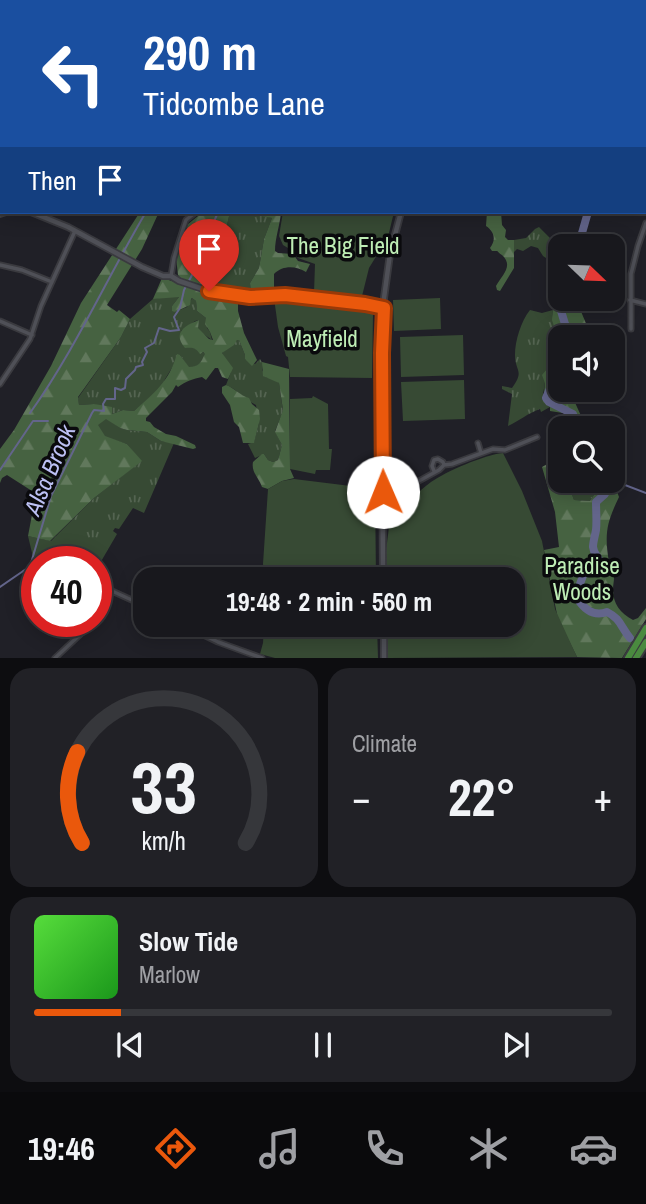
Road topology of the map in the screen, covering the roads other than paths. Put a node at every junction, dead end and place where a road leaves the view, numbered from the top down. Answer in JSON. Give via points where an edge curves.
{"nodes":[{"id":1,"x":36,"y":214,"type":"edge"},
{"id":2,"x":194,"y":214,"type":"edge"},
{"id":3,"x":401,"y":214,"type":"edge"},
{"id":4,"x":646,"y":223,"type":"edge"},
{"id":5,"x":75,"y":231,"type":"junction"},
{"id":6,"x":0,"y":265,"type":"edge"},
{"id":7,"x":171,"y":276,"type":"junction"},
{"id":8,"x":52,"y":282,"type":"junction"},
{"id":9,"x":630,"y":300,"type":"junction"},
{"id":10,"x":646,"y":304,"type":"edge"},
{"id":11,"x":384,"y":308,"type":"junction"},
{"id":12,"x":0,"y":321,"type":"edge"},
{"id":13,"x":631,"y":329,"type":"dead end"},
{"id":14,"x":32,"y":335,"type":"junction"},
{"id":15,"x":2,"y":378,"type":"edge"},
{"id":16,"x":0,"y":384,"type":"edge"},
{"id":17,"x":537,"y":437,"type":"dead end"},
{"id":18,"x":478,"y":443,"type":"dead end"},
{"id":19,"x":481,"y":453,"type":"junction"},
{"id":20,"x":444,"y":465,"type":"junction"},
{"id":21,"x":434,"y":471,"type":"junction"},
{"id":22,"x":383,"y":509,"type":"junction"},
{"id":23,"x":383,"y":567,"type":"edge"},
{"id":24,"x":112,"y":591,"type":"edge"},
{"id":25,"x":133,"y":601,"type":"edge"},
{"id":26,"x":646,"y":628,"type":"edge"},
{"id":27,"x":78,"y":637,"type":"edge"},
{"id":28,"x":208,"y":637,"type":"edge"},
{"id":29,"x":384,"y":637,"type":"edge"},
{"id":30,"x":646,"y":642,"type":"edge"},
{"id":31,"x":55,"y":658,"type":"edge"},
{"id":32,"x":262,"y":658,"type":"edge"},
{"id":33,"x":384,"y":658,"type":"edge"},
{"id":34,"x":628,"y":658,"type":"edge"},
{"id":35,"x":636,"y":658,"type":"edge"}],
"edges":[{"from":1,"to":5,"type":"street"},
{"from":2,"to":7,"type":"street","via":[[186,220]]},
{"from":3,"to":11,"type":"street"},
{"from":4,"to":9,"type":"street","via":[[632,266]]},
{"from":5,"to":7,"type":"street","via":[[127,260]]},
{"from":5,"to":8,"type":"street"},
{"from":6,"to":8,"type":"street"},
{"from":7,"to":11,"type":"street","via":[[209,291],[242,296],[285,295]]},
{"from":8,"to":14,"type":"street"},
{"from":9,"to":10,"type":"street"},
{"from":9,"to":13,"type":"street"},
{"from":11,"to":22,"type":"street"},
{"from":12,"to":14,"type":"street"},
{"from":14,"to":15,"type":"street"},
{"from":15,"to":16,"type":"street"},
{"from":17,"to":19,"type":"street","via":[[505,450]]},
{"from":18,"to":19,"type":"street"},
{"from":19,"to":20,"type":"street"},
{"from":20,"to":21,"type":"street"},
{"from":20,"to":21,"type":"street","via":[[434,460]]},
{"from":21,"to":22,"type":"street","via":[[417,482],[408,499]]},
{"from":22,"to":23,"type":"street"},
{"from":24,"to":25,"type":"street"},
{"from":26,"to":34,"type":"highway"},
{"from":27,"to":31,"type":"street"},
{"from":28,"to":32,"type":"street"},
{"from":29,"to":33,"type":"street"},
{"from":30,"to":35,"type":"highway"}]}
